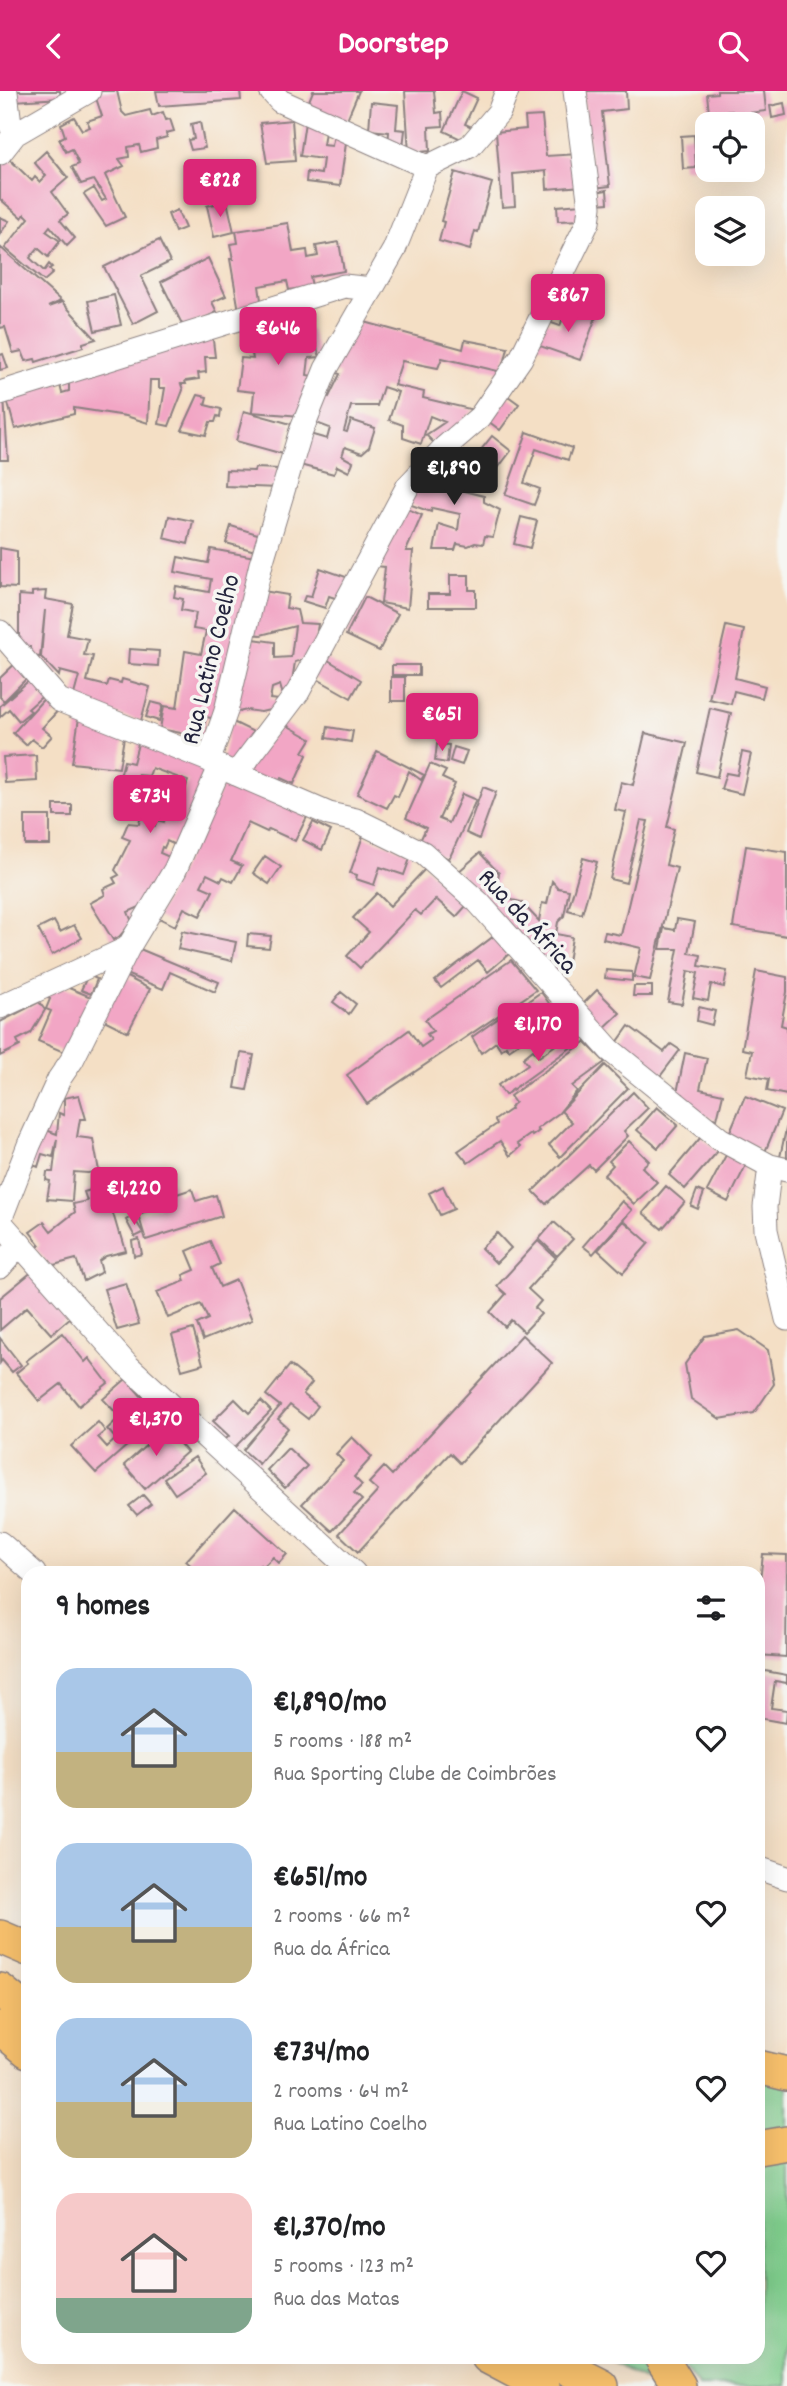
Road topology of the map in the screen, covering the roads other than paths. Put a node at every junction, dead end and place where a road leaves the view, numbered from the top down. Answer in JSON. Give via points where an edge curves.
{"nodes":[{"id":1,"x":89,"y":91,"type":"edge"},
{"id":2,"x":271,"y":91,"type":"edge"},
{"id":3,"x":507,"y":91,"type":"edge"},
{"id":4,"x":575,"y":91,"type":"edge"},
{"id":5,"x":6,"y":92,"type":"edge"},
{"id":6,"x":15,"y":134,"type":"junction"},
{"id":7,"x":0,"y":153,"type":"edge"},
{"id":8,"x":427,"y":167,"type":"junction"},
{"id":9,"x":372,"y":289,"type":"junction"},
{"id":10,"x":0,"y":393,"type":"edge"},
{"id":11,"x":0,"y":632,"type":"edge"},
{"id":12,"x":222,"y":767,"type":"junction"},
{"id":13,"x":128,"y":948,"type":"junction"},
{"id":14,"x":0,"y":1007,"type":"edge"},
{"id":15,"x":779,"y":1168,"type":"edge"},
{"id":16,"x":0,"y":1221,"type":"edge"},
{"id":17,"x":20,"y":1244,"type":"junction"},
{"id":18,"x":0,"y":1267,"type":"edge"},
{"id":19,"x":787,"y":1319,"type":"edge"},
{"id":20,"x":0,"y":1543,"type":"edge"},
{"id":21,"x":26,"y":1566,"type":"edge"},
{"id":22,"x":346,"y":1566,"type":"edge"},
{"id":23,"x":765,"y":1870,"type":"edge"},
{"id":24,"x":787,"y":1878,"type":"edge"},
{"id":25,"x":0,"y":1937,"type":"edge"},
{"id":26,"x":21,"y":1946,"type":"edge"},
{"id":27,"x":0,"y":1990,"type":"edge"},
{"id":28,"x":21,"y":2007,"type":"edge"},
{"id":29,"x":0,"y":2028,"type":"edge"},
{"id":30,"x":21,"y":2045,"type":"edge"},
{"id":31,"x":765,"y":2050,"type":"edge"},
{"id":32,"x":787,"y":2051,"type":"edge"},
{"id":33,"x":765,"y":2069,"type":"edge"},
{"id":34,"x":787,"y":2074,"type":"edge"},
{"id":35,"x":787,"y":2143,"type":"edge"},
{"id":36,"x":765,"y":2147,"type":"edge"},
{"id":37,"x":506,"y":2364,"type":"edge"},
{"id":38,"x":665,"y":2364,"type":"edge"},
{"id":39,"x":536,"y":2376,"type":"edge"},
{"id":40,"x":602,"y":2386,"type":"edge"},
{"id":41,"x":679,"y":2386,"type":"edge"}],
"edges":[{"from":1,"to":6,"type":"street"},
{"from":2,"to":8,"type":"street","via":[[279,101]]},
{"from":3,"to":8,"type":"street","via":[[499,112],[470,146]]},
{"from":4,"to":12,"type":"street","via":[[588,222],[521,358],[480,417],[408,486],[298,692]]},
{"from":5,"to":6,"type":"street"},
{"from":6,"to":7,"type":"street"},
{"from":8,"to":9,"type":"street","name":"Rua Latino Coelho","via":[[394,250]]},
{"from":9,"to":10,"type":"street","via":[[344,286]]},
{"from":9,"to":12,"type":"street","name":"Rua Latino Coelho","via":[[326,369],[300,434],[261,564],[226,711]]},
{"from":11,"to":12,"type":"street","name":"Rua da África","via":[[59,700]]},
{"from":12,"to":13,"type":"street","name":"Rua Latino Coelho","via":[[175,870]]},
{"from":12,"to":15,"type":"street","name":"Rua da África","via":[[329,814],[356,820],[423,853],[478,902],[610,1050],[720,1139]]},
{"from":13,"to":14,"type":"street"},
{"from":13,"to":16,"type":"street","name":"Rua Latino Coelho","via":[[59,1079]]},
{"from":15,"to":19,"type":"street","via":[[765,1207],[766,1230]]},
{"from":16,"to":17,"type":"street"},
{"from":17,"to":18,"type":"street"},
{"from":17,"to":22,"type":"street","via":[[127,1365]]},
{"from":20,"to":21,"type":"street"},
{"from":23,"to":24,"type":"street"},
{"from":25,"to":26,"type":"highway"},
{"from":27,"to":28,"type":"highway"},
{"from":29,"to":30,"type":"highway"},
{"from":31,"to":32,"type":"highway"},
{"from":33,"to":34,"type":"highway"},
{"from":35,"to":36,"type":"highway"},
{"from":37,"to":39,"type":"highway"},
{"from":38,"to":41,"type":"highway"},
{"from":39,"to":40,"type":"highway"}]}
